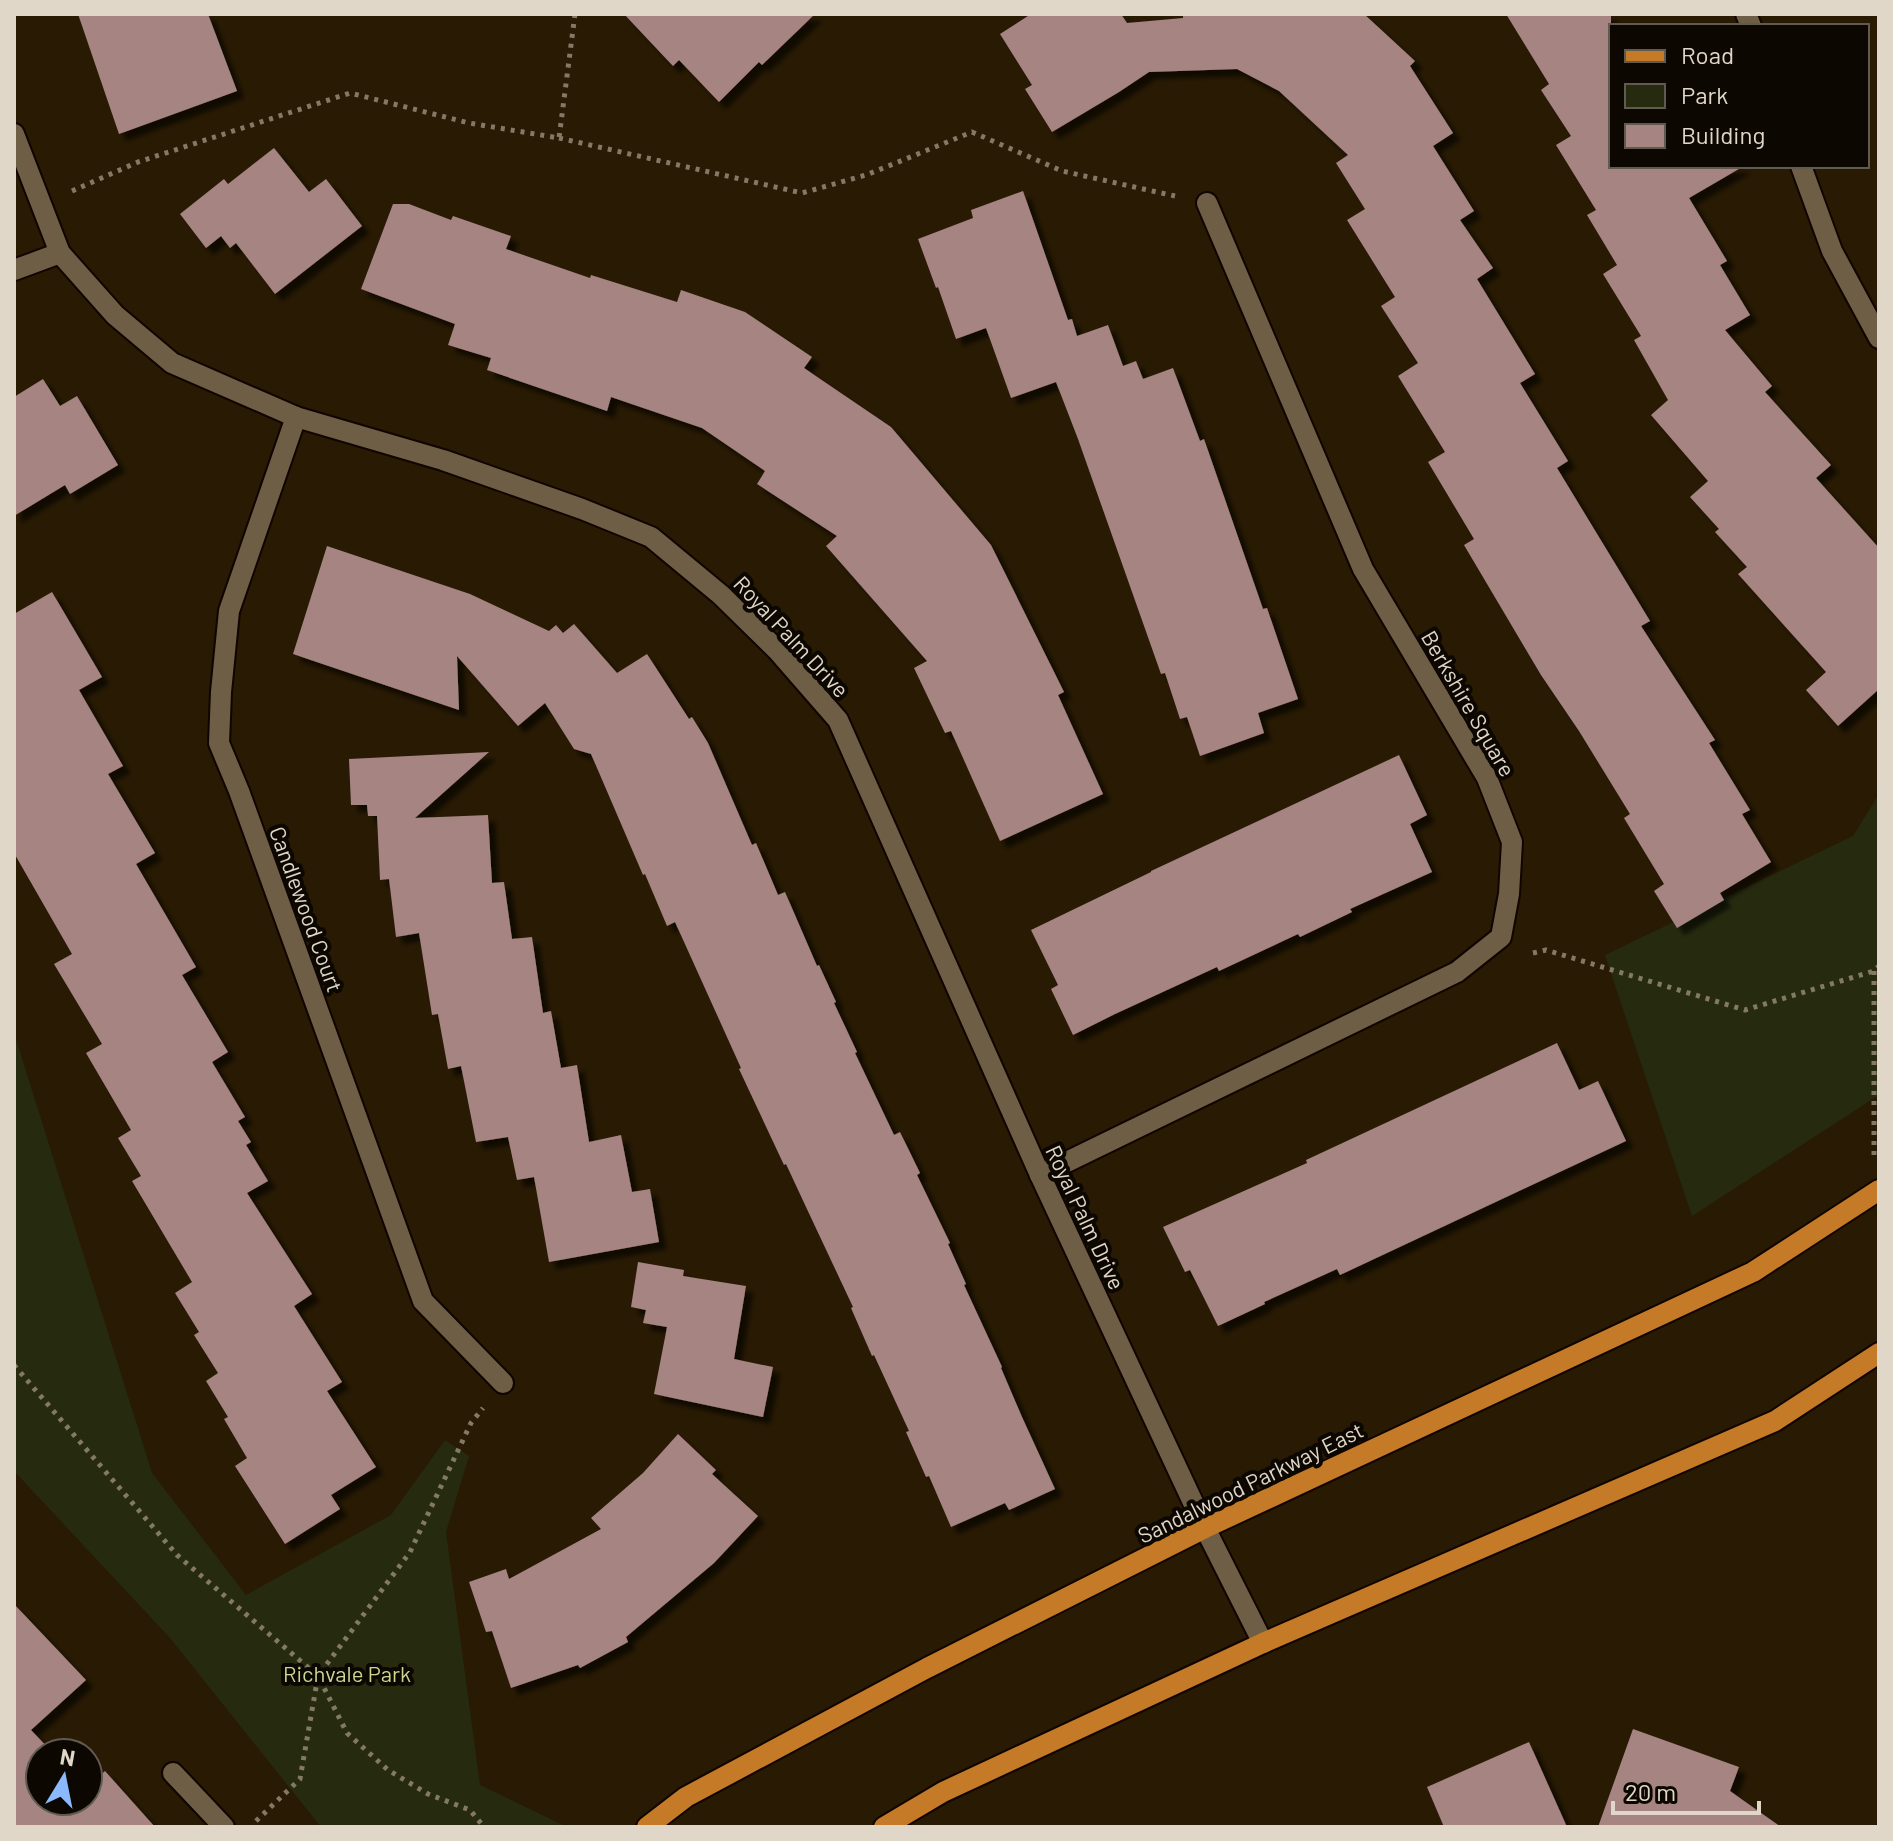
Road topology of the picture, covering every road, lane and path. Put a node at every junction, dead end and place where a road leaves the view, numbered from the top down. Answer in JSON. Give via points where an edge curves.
{"nodes":[{"id":1,"x":575,"y":14,"type":"edge"},
{"id":2,"x":14,"y":134,"type":"edge"},
{"id":3,"x":559,"y":138,"type":"junction"},
{"id":4,"x":1802,"y":168,"type":"edge"},
{"id":5,"x":71,"y":192,"type":"dead end"},
{"id":6,"x":1207,"y":203,"type":"joint"},
{"id":7,"x":60,"y":253,"type":"junction"},
{"id":8,"x":14,"y":270,"type":"edge"},
{"id":9,"x":1879,"y":338,"type":"edge"},
{"id":10,"x":296,"y":417,"type":"junction"},
{"id":11,"x":1531,"y":953,"type":"dead end"},
{"id":12,"x":1879,"y":966,"type":"edge"},
{"id":13,"x":1874,"y":971,"type":"junction"},
{"id":14,"x":1040,"y":1175,"type":"junction"},
{"id":15,"x":1876,"y":1192,"type":"edge"},
{"id":16,"x":1879,"y":1353,"type":"edge"},
{"id":17,"x":14,"y":1365,"type":"edge"},
{"id":18,"x":503,"y":1383,"type":"joint"},
{"id":19,"x":1205,"y":1528,"type":"junction"},
{"id":20,"x":1263,"y":1643,"type":"junction"},
{"id":21,"x":318,"y":1676,"type":"junction"},
{"id":22,"x":173,"y":1773,"type":"dead end"},
{"id":23,"x":224,"y":1827,"type":"edge"},
{"id":24,"x":249,"y":1827,"type":"edge"},
{"id":25,"x":484,"y":1827,"type":"edge"},
{"id":26,"x":647,"y":1827,"type":"edge"},
{"id":27,"x":884,"y":1827,"type":"edge"}],
"edges":[{"from":1,"to":3,"type":"path"},
{"from":2,"to":7,"type":"street","name":"Royal Palm Drive"},
{"from":3,"to":5,"type":"path","via":[[469,123],[350,93],[138,162]]},
{"from":3,"to":6,"type":"path","via":[[802,193],[866,175],[972,132],[1062,171]]},
{"from":4,"to":9,"type":"street","via":[[1832,251]]},
{"from":6,"to":14,"type":"street","name":"Berkshire Square","via":[[1363,569],[1487,778],[1512,842],[1509,894],[1501,937],[1457,972]]},
{"from":7,"to":8,"type":"street"},
{"from":7,"to":10,"type":"street","name":"Royal Palm Drive","via":[[115,315],[172,363]]},
{"from":10,"to":14,"type":"street","name":"Royal Palm Drive","via":[[443,460],[651,537],[777,650],[838,720]]},
{"from":10,"to":18,"type":"street","name":"Candlewood Court","via":[[229,611],[219,743],[423,1301]]},
{"from":11,"to":13,"type":"path","via":[[1546,950],[1745,1010]]},
{"from":12,"to":13,"type":"path"},
{"from":13,"to":15,"type":"path"},
{"from":14,"to":19,"type":"street","name":"Royal Palm Drive"},
{"from":15,"to":19,"type":"main road","name":"Sandalwood Parkway East","via":[[1753,1272]]},
{"from":16,"to":20,"type":"main road","via":[[1775,1421]]},
{"from":17,"to":21,"type":"path","via":[[177,1555]]},
{"from":18,"to":21,"type":"path","via":[[471,1423],[410,1552]]},
{"from":19,"to":20,"type":"street","name":"Royal Palm Drive"},
{"from":19,"to":26,"type":"main road","name":"Sandalwood Parkway East","via":[[686,1797]]},
{"from":20,"to":27,"type":"main road","via":[[943,1792]]},
{"from":21,"to":24,"type":"path","via":[[300,1779]]},
{"from":21,"to":25,"type":"path","via":[[347,1733],[388,1770],[428,1794],[470,1810]]},
{"from":22,"to":23,"type":"street"}]}
